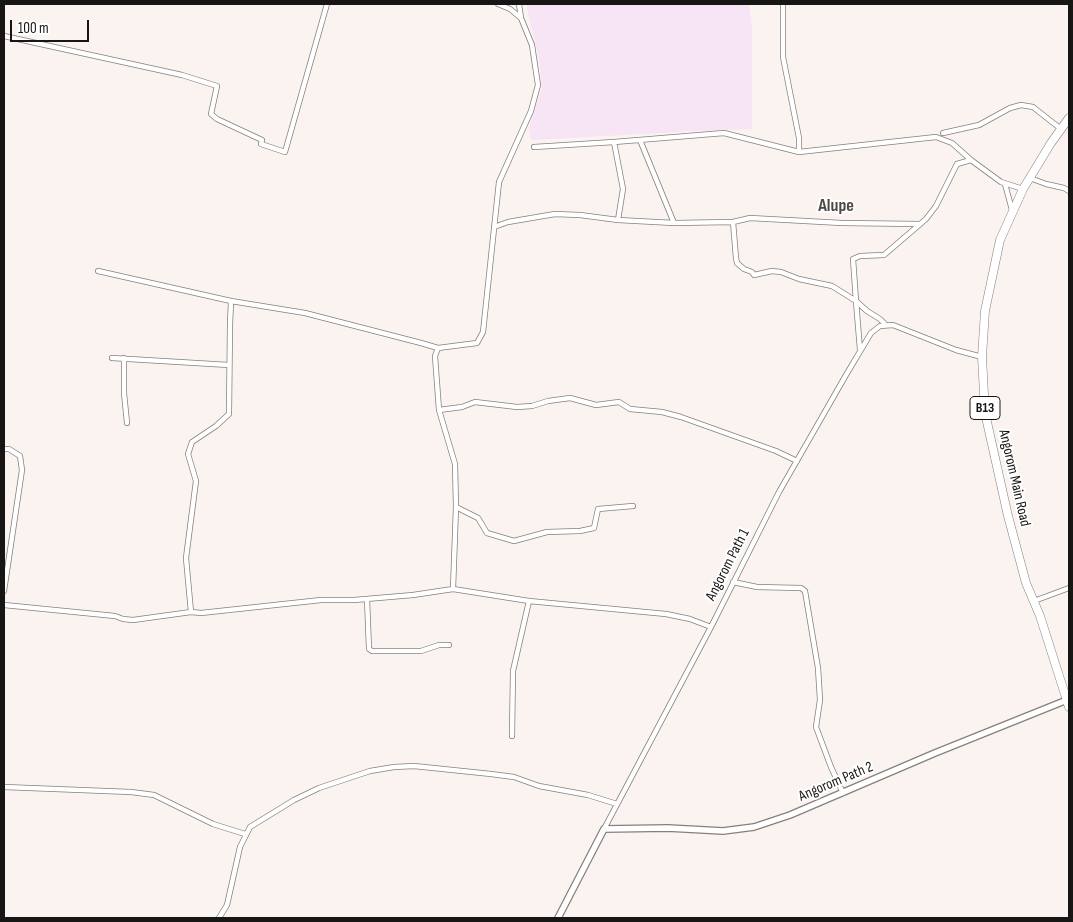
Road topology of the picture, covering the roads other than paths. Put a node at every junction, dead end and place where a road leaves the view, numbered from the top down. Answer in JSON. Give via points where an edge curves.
{"nodes":[{"id":1,"x":327,"y":4,"type":"edge"},
{"id":2,"x":498,"y":4,"type":"edge"},
{"id":3,"x":519,"y":4,"type":"edge"},
{"id":4,"x":783,"y":4,"type":"edge"},
{"id":5,"x":521,"y":18,"type":"junction"},
{"id":6,"x":4,"y":36,"type":"edge"},
{"id":7,"x":1069,"y":118,"type":"edge"},
{"id":8,"x":1061,"y":129,"type":"junction"},
{"id":9,"x":943,"y":134,"type":"dead end"},
{"id":10,"x":640,"y":140,"type":"junction"},
{"id":11,"x":614,"y":142,"type":"junction"},
{"id":12,"x":534,"y":146,"type":"dead end"},
{"id":13,"x":799,"y":152,"type":"junction"},
{"id":14,"x":971,"y":160,"type":"junction"},
{"id":15,"x":1030,"y":178,"type":"junction"},
{"id":16,"x":1005,"y":184,"type":"junction"},
{"id":17,"x":1023,"y":189,"type":"junction"},
{"id":18,"x":1069,"y":191,"type":"edge"},
{"id":19,"x":1012,"y":210,"type":"junction"},
{"id":20,"x":618,"y":220,"type":"junction"},
{"id":21,"x":733,"y":222,"type":"junction"},
{"id":22,"x":674,"y":224,"type":"junction"},
{"id":23,"x":920,"y":224,"type":"junction"},
{"id":24,"x":494,"y":227,"type":"junction"},
{"id":25,"x":98,"y":271,"type":"dead end"},
{"id":26,"x":231,"y":301,"type":"junction"},
{"id":27,"x":856,"y":301,"type":"junction"},
{"id":28,"x":885,"y":324,"type":"junction"},
{"id":29,"x":438,"y":348,"type":"junction"},
{"id":30,"x":860,"y":350,"type":"junction"},
{"id":31,"x":982,"y":357,"type":"junction"},
{"id":32,"x":112,"y":358,"type":"dead end"},
{"id":33,"x":124,"y":358,"type":"junction"},
{"id":34,"x":229,"y":365,"type":"junction"},
{"id":35,"x":439,"y":410,"type":"junction"},
{"id":36,"x":127,"y":423,"type":"dead end"},
{"id":37,"x":4,"y":449,"type":"edge"},
{"id":38,"x":797,"y":461,"type":"junction"},
{"id":39,"x":633,"y":506,"type":"dead end"},
{"id":40,"x":456,"y":507,"type":"junction"},
{"id":41,"x":733,"y":582,"type":"junction"},
{"id":42,"x":1069,"y":588,"type":"edge"},
{"id":43,"x":453,"y":589,"type":"junction"},
{"id":44,"x":4,"y":591,"type":"edge"},
{"id":45,"x":367,"y":599,"type":"junction"},
{"id":46,"x":529,"y":601,"type":"junction"},
{"id":47,"x":1034,"y":601,"type":"junction"},
{"id":48,"x":4,"y":605,"type":"edge"},
{"id":49,"x":191,"y":612,"type":"junction"},
{"id":50,"x":711,"y":627,"type":"junction"},
{"id":51,"x":449,"y":645,"type":"dead end"},
{"id":52,"x":1068,"y":698,"type":"edge"},
{"id":53,"x":512,"y":736,"type":"dead end"},
{"id":54,"x":4,"y":787,"type":"edge"},
{"id":55,"x":843,"y":793,"type":"junction"},
{"id":56,"x":617,"y":804,"type":"junction"},
{"id":57,"x":604,"y":828,"type":"junction"},
{"id":58,"x":245,"y":834,"type":"junction"},
{"id":59,"x":219,"y":918,"type":"edge"},
{"id":60,"x":558,"y":918,"type":"edge"}],
"edges":[{"from":1,"to":6,"type":"street","via":[[285,152],[261,144],[262,140],[211,114],[216,86]]},
{"from":2,"to":5,"type":"street"},
{"from":3,"to":5,"type":"street"},
{"from":4,"to":13,"type":"street","via":[[783,57]]},
{"from":5,"to":24,"type":"street","via":[[532,45],[538,85],[531,111],[499,182]]},
{"from":7,"to":8,"type":"highway","name":"Angorom Main Road","number":"B13"},
{"from":8,"to":9,"type":"street","via":[[1032,107],[1021,104],[979,125]]},
{"from":8,"to":15,"type":"highway","name":"Angorom Main Road","number":"B13"},
{"from":10,"to":11,"type":"street"},
{"from":10,"to":13,"type":"street","via":[[724,133]]},
{"from":10,"to":22,"type":"street"},
{"from":11,"to":12,"type":"street"},
{"from":11,"to":20,"type":"street","via":[[623,189]]},
{"from":13,"to":14,"type":"street","via":[[936,137],[952,143]]},
{"from":14,"to":16,"type":"street"},
{"from":14,"to":23,"type":"street","via":[[957,164],[936,206]]},
{"from":15,"to":17,"type":"highway","name":"Angorom Main Road","number":"B13"},
{"from":15,"to":18,"type":"street"},
{"from":16,"to":17,"type":"street"},
{"from":16,"to":19,"type":"street"},
{"from":17,"to":19,"type":"highway","name":"Angorom Main Road","number":"B13"},
{"from":19,"to":31,"type":"highway","name":"Angorom Main Road","number":"B13","via":[[995,256],[985,311]]},
{"from":20,"to":22,"type":"street"},
{"from":20,"to":24,"type":"street","via":[[555,214]]},
{"from":21,"to":22,"type":"street"},
{"from":21,"to":23,"type":"street","via":[[750,218]]},
{"from":21,"to":27,"type":"street","via":[[736,258],[744,269],[754,275],[781,272],[832,286]]},
{"from":23,"to":27,"type":"street","via":[[884,255],[853,259]]},
{"from":24,"to":29,"type":"street","via":[[483,332],[477,343]]},
{"from":25,"to":26,"type":"street"},
{"from":26,"to":29,"type":"street","via":[[305,313]]},
{"from":26,"to":34,"type":"street"},
{"from":27,"to":28,"type":"street"},
{"from":27,"to":30,"type":"street"},
{"from":28,"to":30,"type":"street","name":"Angorom Path 1","via":[[875,329]]},
{"from":28,"to":31,"type":"street"},
{"from":29,"to":35,"type":"street","via":[[435,356]]},
{"from":30,"to":38,"type":"street","name":"Angorom Path 1"},
{"from":31,"to":47,"type":"highway","name":"Angorom Main Road","number":"B13","via":[[985,413],[990,438],[1020,562]]},
{"from":32,"to":33,"type":"street"},
{"from":33,"to":34,"type":"street"},
{"from":33,"to":36,"type":"street"},
{"from":34,"to":49,"type":"street","via":[[229,414],[192,442],[188,454],[196,481],[186,558]]},
{"from":35,"to":38,"type":"street","via":[[475,402],[516,407],[570,398],[596,405],[619,402],[630,408],[681,417]]},
{"from":35,"to":40,"type":"street","via":[[455,464]]},
{"from":37,"to":44,"type":"street","via":[[20,456],[22,470]]},
{"from":38,"to":41,"type":"street","name":"Angorom Path 1"},
{"from":39,"to":40,"type":"street","via":[[598,509],[594,528],[548,532],[514,541],[487,533],[478,518]]},
{"from":40,"to":43,"type":"street"},
{"from":41,"to":50,"type":"street","name":"Angorom Path 1"},
{"from":41,"to":55,"type":"street","via":[[805,591],[818,668],[820,700],[816,726]]},
{"from":42,"to":47,"type":"street"},
{"from":43,"to":45,"type":"street"},
{"from":43,"to":46,"type":"street"},
{"from":45,"to":49,"type":"street"},
{"from":45,"to":51,"type":"street","via":[[369,649],[372,651],[421,651]]},
{"from":46,"to":50,"type":"street","via":[[666,614]]},
{"from":46,"to":53,"type":"street","via":[[513,671]]},
{"from":47,"to":52,"type":"highway","name":"Angorom Main Road","number":"B13"},
{"from":48,"to":49,"type":"street","via":[[133,620]]},
{"from":50,"to":56,"type":"street","name":"Angorom Path 1"},
{"from":52,"to":55,"type":"street","name":"Angorom Path 2"},
{"from":54,"to":58,"type":"street","via":[[154,795],[213,824]]},
{"from":55,"to":57,"type":"street","name":"Angorom Path 2","via":[[790,815],[741,830]]},
{"from":56,"to":57,"type":"street","name":"Angorom Path 1"},
{"from":56,"to":58,"type":"street","via":[[514,777],[403,766],[370,771],[319,788],[254,824]]},
{"from":57,"to":60,"type":"street","name":"Angorom Path 1"},
{"from":58,"to":59,"type":"street","via":[[227,905]]}]}
